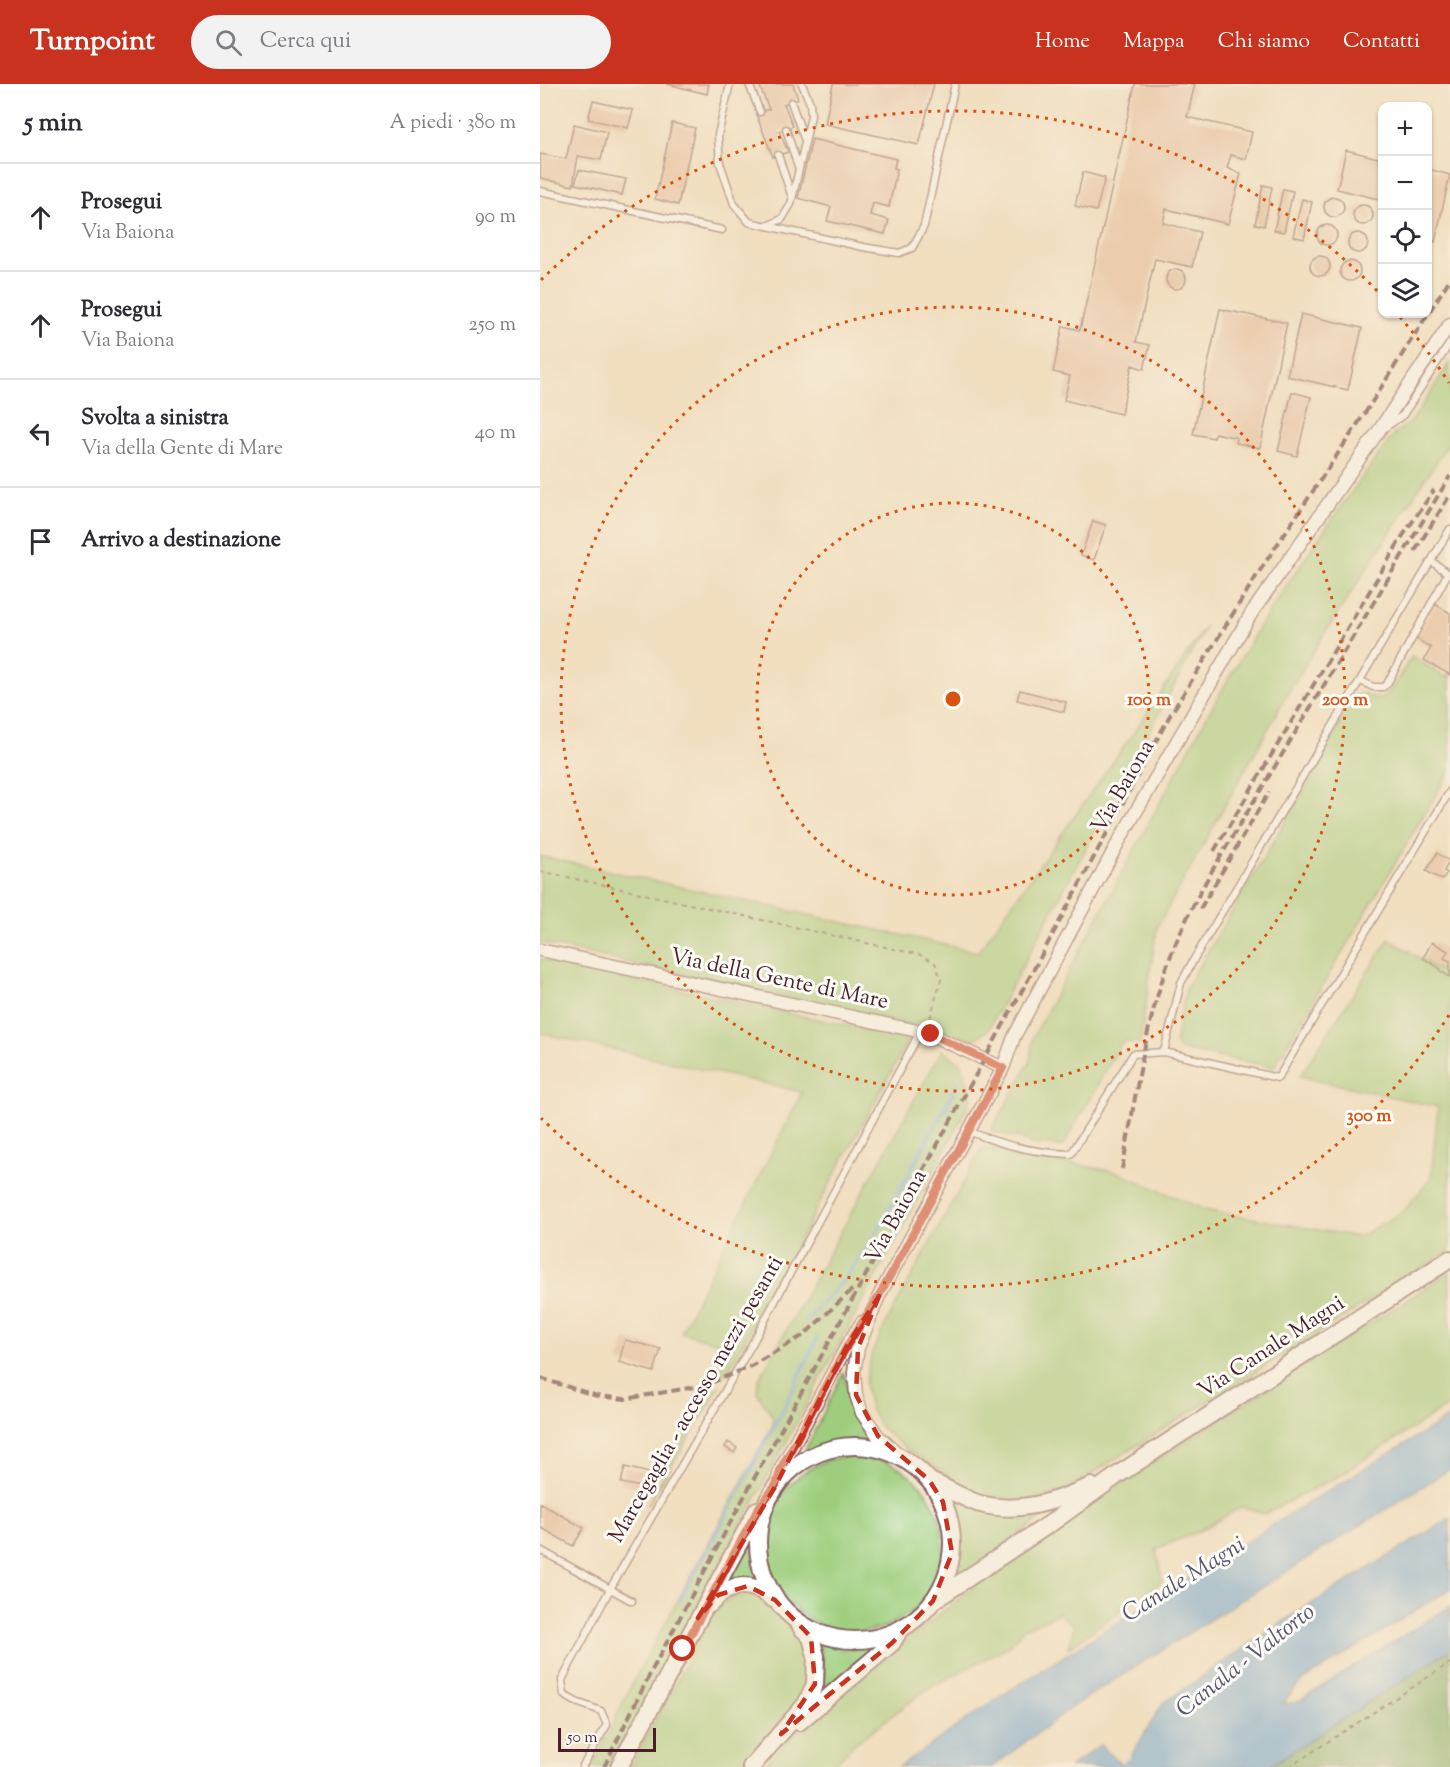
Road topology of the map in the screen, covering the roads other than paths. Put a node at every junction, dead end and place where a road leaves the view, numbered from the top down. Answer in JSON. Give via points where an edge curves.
{"nodes":[{"id":1,"x":730,"y":84,"type":"edge"},
{"id":2,"x":749,"y":84,"type":"edge"},
{"id":3,"x":801,"y":84,"type":"edge"},
{"id":4,"x":956,"y":84,"type":"edge"},
{"id":5,"x":791,"y":102,"type":"dead end"},
{"id":6,"x":760,"y":112,"type":"dead end"},
{"id":7,"x":786,"y":129,"type":"dead end"},
{"id":8,"x":805,"y":142,"type":"junction"},
{"id":9,"x":778,"y":155,"type":"dead end"},
{"id":10,"x":799,"y":171,"type":"junction"},
{"id":11,"x":540,"y":191,"type":"edge"},
{"id":12,"x":793,"y":198,"type":"junction"},
{"id":13,"x":767,"y":226,"type":"junction"},
{"id":14,"x":722,"y":230,"type":"dead end"},
{"id":15,"x":1450,"y":324,"type":"edge"},
{"id":16,"x":1450,"y":343,"type":"edge"},
{"id":17,"x":1378,"y":432,"type":"junction"},
{"id":18,"x":1450,"y":529,"type":"edge"},
{"id":19,"x":1431,"y":561,"type":"junction"},
{"id":20,"x":1449,"y":574,"type":"edge"},
{"id":21,"x":1361,"y":681,"type":"junction"},
{"id":22,"x":1450,"y":791,"type":"edge"},
{"id":23,"x":540,"y":950,"type":"edge"},
{"id":24,"x":924,"y":1032,"type":"junction"},
{"id":25,"x":1164,"y":1052,"type":"junction"},
{"id":26,"x":1003,"y":1068,"type":"junction"},
{"id":27,"x":969,"y":1131,"type":"junction"},
{"id":28,"x":1450,"y":1259,"type":"edge"},
{"id":29,"x":879,"y":1296,"type":"junction"},
{"id":30,"x":903,"y":1458,"type":"junction"},
{"id":31,"x":1119,"y":1474,"type":"junction"},
{"id":32,"x":930,"y":1480,"type":"junction"},
{"id":33,"x":774,"y":1488,"type":"junction"},
{"id":34,"x":540,"y":1550,"type":"edge"},
{"id":35,"x":610,"y":1589,"type":"junction"},
{"id":36,"x":775,"y":1599,"type":"junction"},
{"id":37,"x":632,"y":1601,"type":"dead end"},
{"id":38,"x":933,"y":1601,"type":"junction"},
{"id":39,"x":790,"y":1616,"type":"junction"},
{"id":40,"x":698,"y":1618,"type":"junction"},
{"id":41,"x":900,"y":1629,"type":"junction"},
{"id":42,"x":782,"y":1734,"type":"junction"},
{"id":43,"x":582,"y":1767,"type":"edge"},
{"id":44,"x":619,"y":1767,"type":"edge"},
{"id":45,"x":751,"y":1767,"type":"edge"}],
"edges":[{"from":1,"to":13,"type":"lane","via":[[718,135],[720,163],[734,204],[749,222]]},
{"from":2,"to":6,"type":"lane"},
{"from":3,"to":8,"type":"lane","via":[[811,116]]},
{"from":4,"to":13,"type":"lane","via":[[924,226],[912,248],[890,252]]},
{"from":5,"to":8,"type":"lane"},
{"from":7,"to":10,"type":"lane"},
{"from":8,"to":10,"type":"lane"},
{"from":9,"to":12,"type":"lane"},
{"from":10,"to":12,"type":"lane"},
{"from":11,"to":14,"type":"lane"},
{"from":12,"to":13,"type":"lane","via":[[782,219]]},
{"from":15,"to":17,"type":"street","name":"Via Baiona"},
{"from":16,"to":17,"type":"lane","via":[[1403,414]]},
{"from":17,"to":26,"type":"street","name":"Via Baiona","via":[[1251,614],[1119,841],[1014,1037]]},
{"from":18,"to":19,"type":"lane"},
{"from":19,"to":20,"type":"lane"},
{"from":19,"to":21,"type":"lane"},
{"from":20,"to":21,"type":"lane","via":[[1387,684],[1373,687]]},
{"from":21,"to":25,"type":"lane","via":[[1185,975]]},
{"from":22,"to":25,"type":"lane","via":[[1278,1078]]},
{"from":23,"to":24,"type":"street","name":"Via della Gente di Mare"},
{"from":24,"to":26,"type":"street","name":"Via della Gente di Mare"},
{"from":24,"to":35,"type":"lane","name":"Marcegaglia - accesso mezzi pesanti","via":[[752,1344]]},
{"from":25,"to":27,"type":"lane","via":[[1133,1054],[1071,1154],[1039,1151]]},
{"from":26,"to":27,"type":"street","name":"Via Baiona"},
{"from":27,"to":29,"type":"street","name":"Via Baiona"},
{"from":28,"to":31,"type":"main road","name":"Via Canale Magni"},
{"from":29,"to":30,"type":"street","name":"Via Baiona","via":[[858,1348],[856,1395],[862,1413],[878,1436]]},
{"from":29,"to":33,"type":"street","name":"Via Baiona","via":[[848,1344]]},
{"from":30,"to":32,"type":"main road"},
{"from":30,"to":33,"type":"main road","via":[[876,1448],[848,1446],[820,1452],[795,1465]]},
{"from":31,"to":32,"type":"main road","name":"Via Canale Magni","via":[[1066,1497],[1036,1506],[1009,1508],[977,1503]]},
{"from":31,"to":38,"type":"main road","name":"Via Canale Magni"},
{"from":32,"to":38,"type":"main road","via":[[944,1502],[951,1527],[952,1553],[946,1578]]},
{"from":33,"to":36,"type":"main road","via":[[760,1517],[757,1546],[762,1574]]},
{"from":33,"to":40,"type":"main road","name":"Via Baiona","via":[[759,1507]]},
{"from":34,"to":35,"type":"lane"},
{"from":35,"to":37,"type":"lane"},
{"from":35,"to":43,"type":"lane","name":"Marcegaglia - accesso mezzi pesanti","via":[[562,1680],[564,1695],[601,1711],[607,1725]]},
{"from":36,"to":39,"type":"main road"},
{"from":36,"to":40,"type":"main road","name":"Via Baiona","via":[[760,1588],[737,1586],[718,1595]]},
{"from":38,"to":41,"type":"main road"},
{"from":39,"to":41,"type":"main road","via":[[814,1632],[843,1640],[872,1639]]},
{"from":39,"to":42,"type":"main road","via":[[811,1637],[816,1656],[815,1684],[806,1704]]},
{"from":40,"to":44,"type":"main road","name":"Via Baiona"},
{"from":41,"to":42,"type":"main road","via":[[884,1650]]},
{"from":42,"to":45,"type":"main road"}]}
